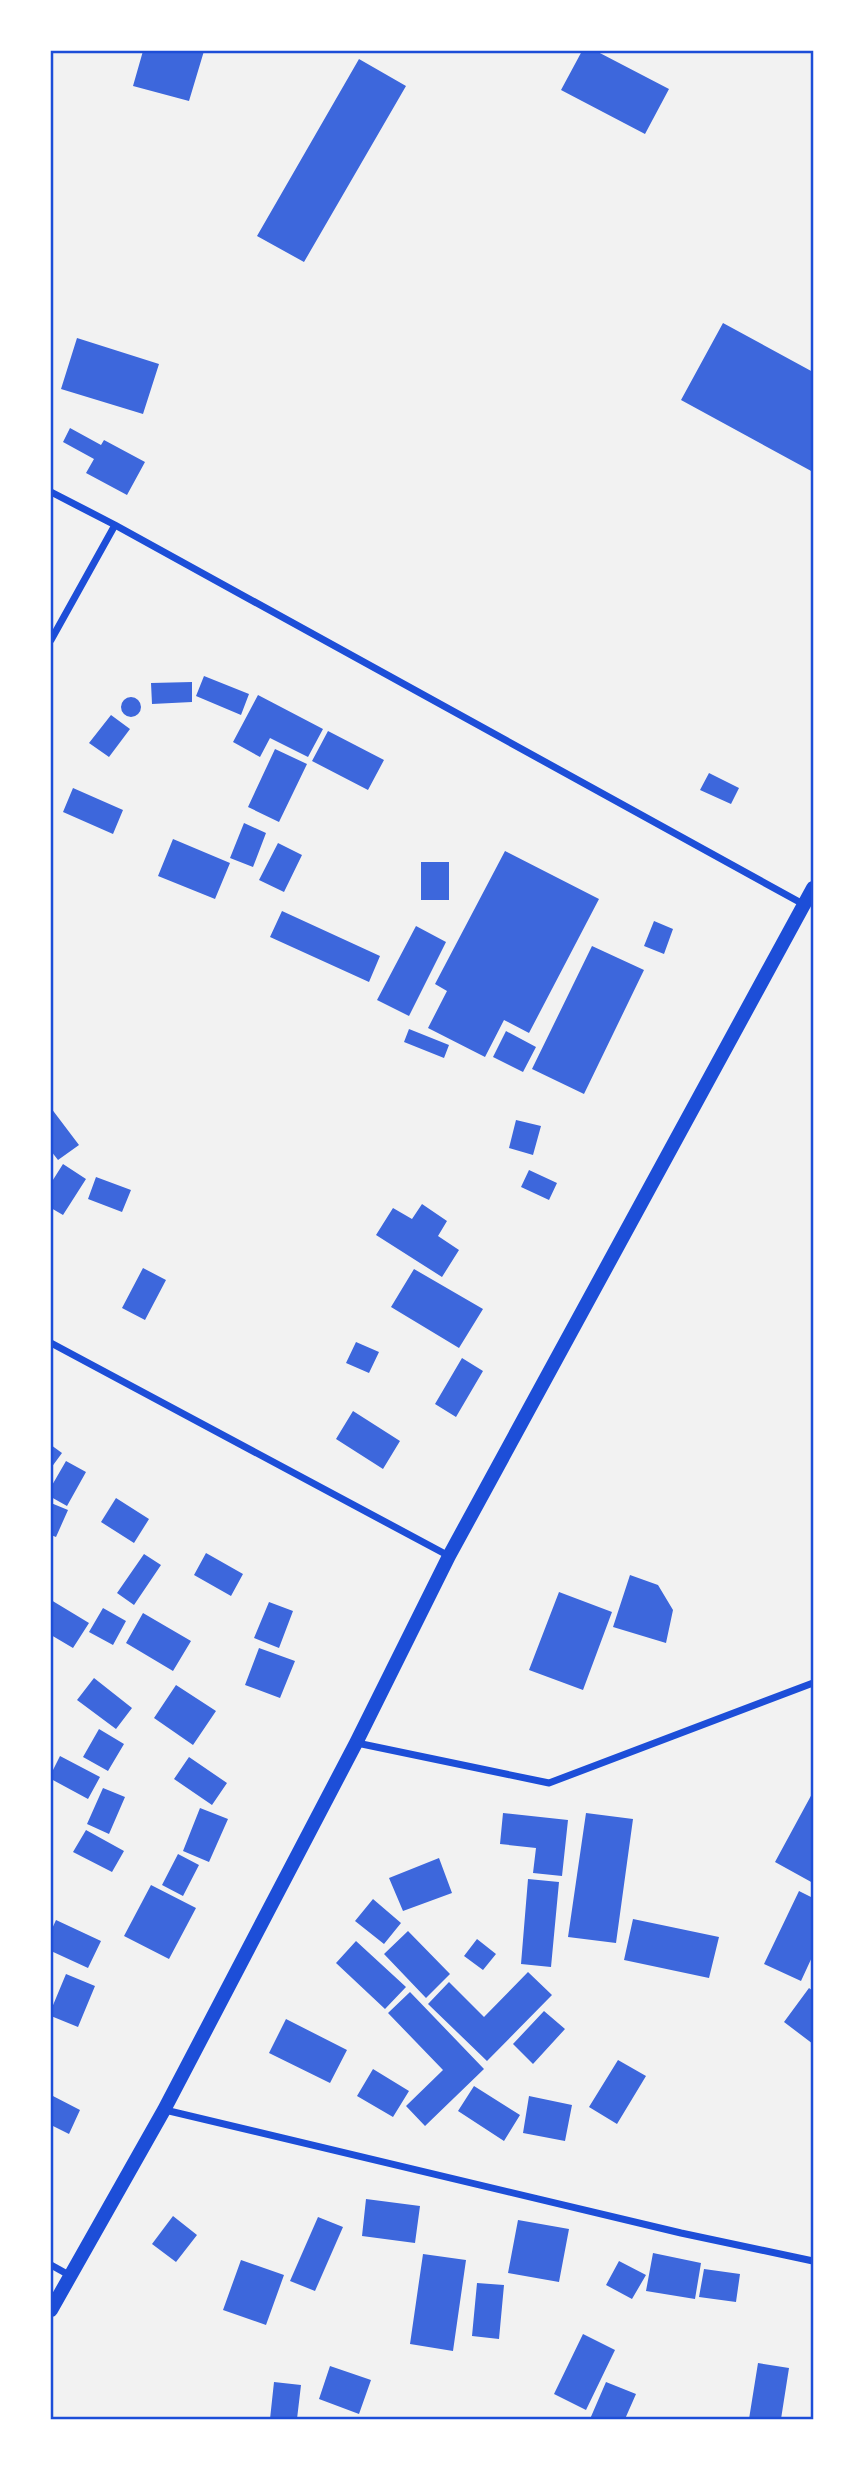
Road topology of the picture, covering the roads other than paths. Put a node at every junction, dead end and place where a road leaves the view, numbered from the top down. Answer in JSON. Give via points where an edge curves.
{"nodes":[{"id":1,"x":51,"y":492,"type":"edge"},
{"id":2,"x":115,"y":525,"type":"junction"},
{"id":3,"x":51,"y":640,"type":"edge"},
{"id":4,"x":813,"y":888,"type":"edge"},
{"id":5,"x":803,"y":904,"type":"junction"},
{"id":6,"x":51,"y":1343,"type":"edge"},
{"id":7,"x":449,"y":1556,"type":"junction"},
{"id":8,"x":813,"y":1684,"type":"edge"},
{"id":9,"x":356,"y":1742,"type":"junction"},
{"id":10,"x":164,"y":2110,"type":"junction"},
{"id":11,"x":813,"y":2261,"type":"edge"},
{"id":12,"x":51,"y":2265,"type":"edge"},
{"id":13,"x":69,"y":2275,"type":"junction"},
{"id":14,"x":51,"y":2310,"type":"edge"}],
"edges":[{"from":1,"to":2,"type":"street"},
{"from":2,"to":3,"type":"street"},
{"from":2,"to":5,"type":"street"},
{"from":4,"to":5,"type":"main road"},
{"from":5,"to":7,"type":"main road"},
{"from":6,"to":7,"type":"street"},
{"from":7,"to":9,"type":"main road"},
{"from":8,"to":9,"type":"street","via":[[550,1783]]},
{"from":9,"to":10,"type":"main road"},
{"from":10,"to":11,"type":"street"},
{"from":10,"to":13,"type":"main road"},
{"from":12,"to":13,"type":"street"},
{"from":13,"to":14,"type":"main road"}]}
